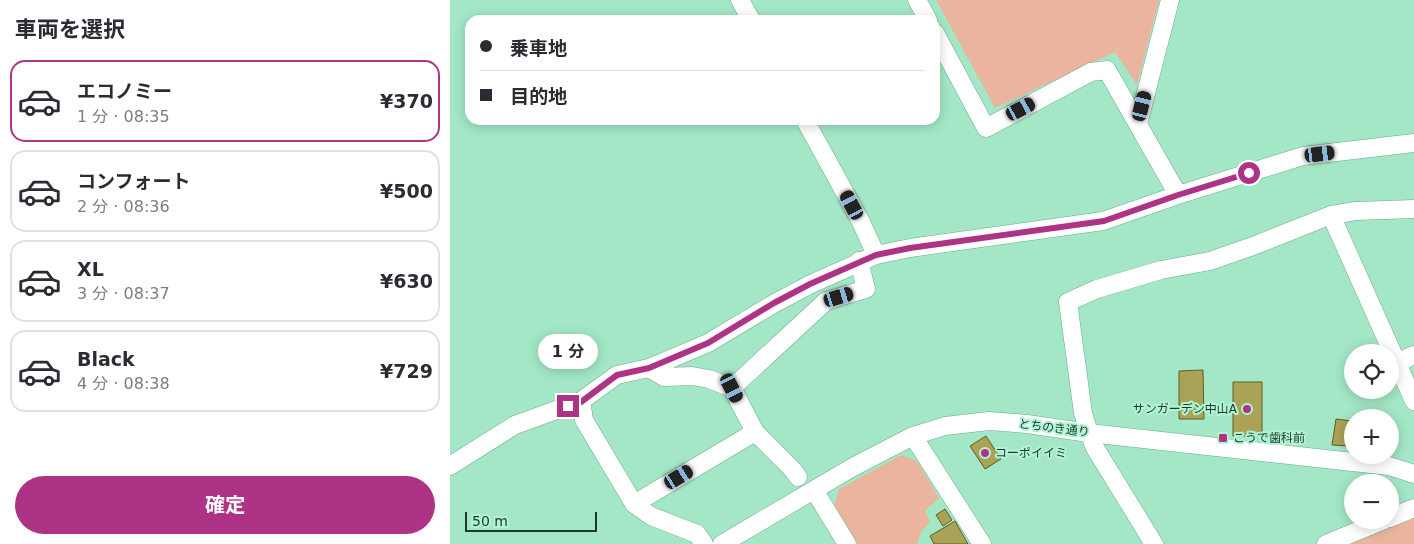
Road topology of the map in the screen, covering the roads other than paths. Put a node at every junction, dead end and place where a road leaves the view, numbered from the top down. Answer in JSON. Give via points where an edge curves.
{"nodes":[{"id":1,"x":740,"y":0,"type":"edge"},
{"id":2,"x":917,"y":0,"type":"edge"},
{"id":3,"x":1170,"y":0,"type":"edge"},
{"id":4,"x":748,"y":15,"type":"edge"},
{"id":5,"x":925,"y":15,"type":"edge"},
{"id":6,"x":940,"y":42,"type":"edge"},
{"id":7,"x":1138,"y":124,"type":"junction"},
{"id":8,"x":809,"y":125,"type":"edge"},
{"id":9,"x":1414,"y":144,"type":"edge"},
{"id":10,"x":1178,"y":195,"type":"junction"},
{"id":11,"x":1414,"y":209,"type":"edge"},
{"id":12,"x":1331,"y":215,"type":"junction"},
{"id":13,"x":876,"y":255,"type":"junction"},
{"id":14,"x":859,"y":262,"type":"junction"},
{"id":15,"x":1389,"y":344,"type":"edge"},
{"id":16,"x":1414,"y":354,"type":"edge"},
{"id":17,"x":1399,"y":362,"type":"edge"},
{"id":18,"x":1399,"y":367,"type":"edge"},
{"id":19,"x":649,"y":368,"type":"junction"},
{"id":20,"x":732,"y":388,"type":"junction"},
{"id":21,"x":1414,"y":400,"type":"edge"},
{"id":22,"x":581,"y":402,"type":"junction"},
{"id":23,"x":754,"y":432,"type":"junction"},
{"id":24,"x":1089,"y":433,"type":"junction"},
{"id":25,"x":913,"y":436,"type":"junction"},
{"id":26,"x":450,"y":466,"type":"edge"},
{"id":27,"x":1414,"y":474,"type":"edge"},
{"id":28,"x":798,"y":477,"type":"dead end"},
{"id":29,"x":814,"y":490,"type":"junction"},
{"id":30,"x":634,"y":504,"type":"junction"},
{"id":31,"x":1414,"y":508,"type":"edge"},
{"id":32,"x":1399,"y":514,"type":"edge"},
{"id":33,"x":1362,"y":529,"type":"edge"},
{"id":34,"x":704,"y":544,"type":"edge"},
{"id":35,"x":722,"y":544,"type":"edge"},
{"id":36,"x":847,"y":544,"type":"edge"},
{"id":37,"x":982,"y":544,"type":"edge"},
{"id":38,"x":1154,"y":544,"type":"edge"},
{"id":39,"x":1326,"y":544,"type":"edge"}],
"edges":[{"from":1,"to":4,"type":"street"},
{"from":2,"to":5,"type":"street"},
{"from":3,"to":7,"type":"street"},
{"from":6,"to":7,"type":"street","via":[[986,128],[1090,72],[1107,70]]},
{"from":7,"to":10,"type":"street"},
{"from":8,"to":13,"type":"street"},
{"from":9,"to":10,"type":"street","via":[[1303,156]]},
{"from":10,"to":13,"type":"street","via":[[1104,221]]},
{"from":11,"to":12,"type":"street"},
{"from":12,"to":15,"type":"street"},
{"from":12,"to":24,"type":"street","via":[[1210,261],[1161,270],[1097,289],[1068,302],[1083,412]]},
{"from":13,"to":14,"type":"street"},
{"from":14,"to":19,"type":"street","via":[[774,303],[708,343]]},
{"from":14,"to":20,"type":"street","via":[[866,289],[826,301]]},
{"from":16,"to":17,"type":"street"},
{"from":18,"to":21,"type":"street"},
{"from":19,"to":20,"type":"street","via":[[664,377],[709,378]]},
{"from":19,"to":22,"type":"street","via":[[617,375]]},
{"from":20,"to":23,"type":"street"},
{"from":22,"to":26,"type":"street","via":[[515,425]]},
{"from":22,"to":30,"type":"street","via":[[584,420]]},
{"from":23,"to":28,"type":"street"},
{"from":23,"to":30,"type":"street"},
{"from":24,"to":25,"type":"street","name":"とちのき通り","via":[[989,421],[945,426]]},
{"from":24,"to":27,"type":"street","name":"とちのき通り","via":[[1389,466]]},
{"from":24,"to":38,"type":"street"},
{"from":25,"to":29,"type":"street","name":"とちのき通り"},
{"from":25,"to":37,"type":"street"},
{"from":29,"to":35,"type":"street","name":"とちのき通り"},
{"from":29,"to":36,"type":"street"},
{"from":30,"to":34,"type":"street","via":[[651,516],[697,534]]},
{"from":31,"to":32,"type":"street"},
{"from":33,"to":39,"type":"street"}]}
